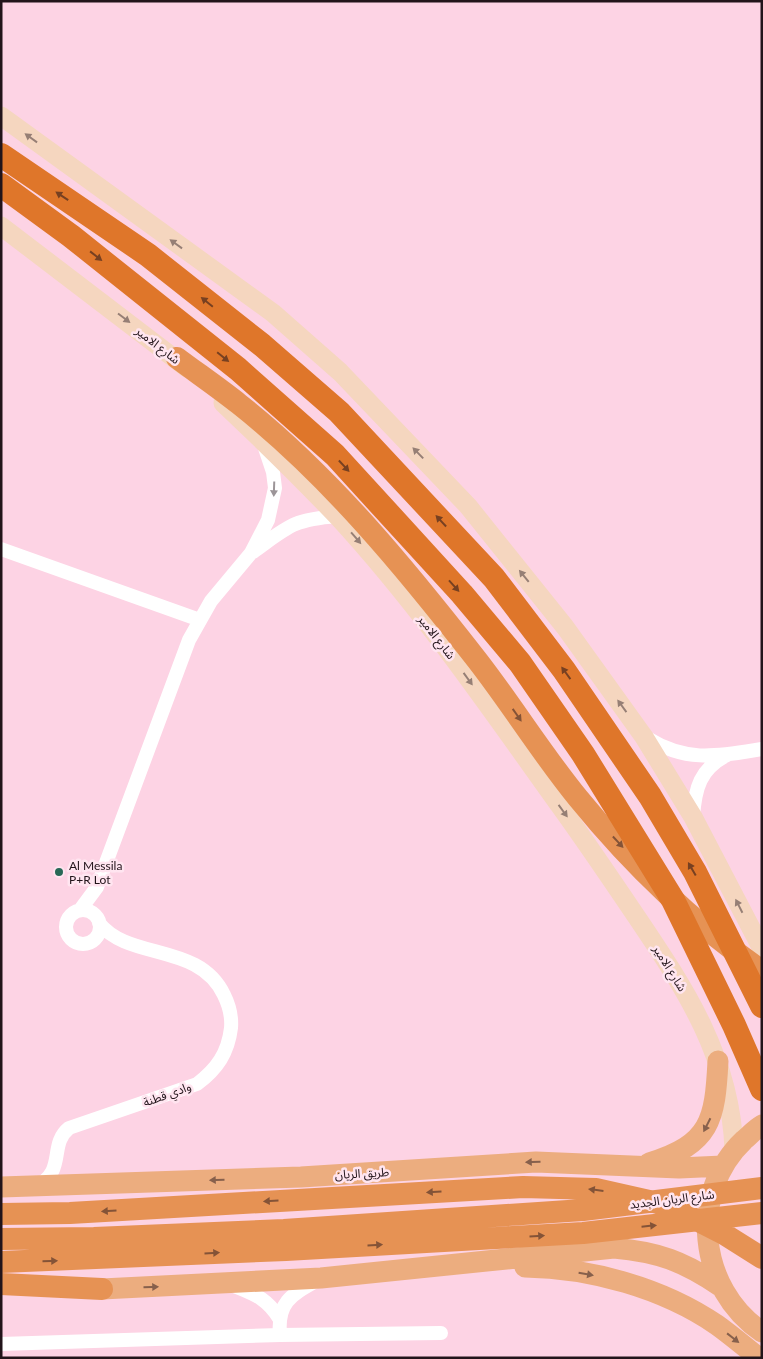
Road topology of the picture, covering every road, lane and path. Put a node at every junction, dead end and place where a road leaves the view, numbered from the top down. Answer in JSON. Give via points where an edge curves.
{"nodes":[{"id":1,"x":1,"y":116,"type":"edge"},
{"id":2,"x":2,"y":155,"type":"edge"},
{"id":3,"x":1,"y":185,"type":"edge"},
{"id":4,"x":1,"y":201,"type":"edge"},
{"id":5,"x":1,"y":226,"type":"edge"},
{"id":6,"x":71,"y":236,"type":"junction"},
{"id":7,"x":177,"y":358,"type":"junction"},
{"id":8,"x":262,"y":442,"type":"junction"},
{"id":9,"x":337,"y":516,"type":"junction"},
{"id":10,"x":1,"y":549,"type":"edge"},
{"id":11,"x":251,"y":554,"type":"junction"},
{"id":12,"x":200,"y":620,"type":"junction"},
{"id":13,"x":644,"y":736,"type":"junction"},
{"id":14,"x":762,"y":749,"type":"edge"},
{"id":15,"x":728,"y":755,"type":"junction"},
{"id":16,"x":693,"y":817,"type":"junction"},
{"id":17,"x":97,"y":887,"type":"junction"},
{"id":18,"x":80,"y":910,"type":"junction"},
{"id":19,"x":98,"y":920,"type":"junction"},
{"id":20,"x":118,"y":938,"type":"junction"},
{"id":21,"x":95,"y":939,"type":"junction"},
{"id":22,"x":762,"y":949,"type":"edge"},
{"id":23,"x":762,"y":971,"type":"edge"},
{"id":24,"x":762,"y":1006,"type":"edge"},
{"id":25,"x":718,"y":1061,"type":"junction"},
{"id":26,"x":762,"y":1089,"type":"edge"},
{"id":27,"x":762,"y":1126,"type":"edge"},
{"id":28,"x":728,"y":1158,"type":"junction"},
{"id":29,"x":58,"y":1159,"type":"junction"},
{"id":30,"x":635,"y":1167,"type":"junction"},
{"id":31,"x":81,"y":1184,"type":"junction"},
{"id":32,"x":36,"y":1186,"type":"junction"},
{"id":33,"x":1,"y":1187,"type":"edge"},
{"id":34,"x":762,"y":1188,"type":"edge"},
{"id":35,"x":762,"y":1213,"type":"edge"},
{"id":36,"x":1,"y":1214,"type":"edge"},
{"id":37,"x":1,"y":1239,"type":"edge"},
{"id":38,"x":762,"y":1258,"type":"edge"},
{"id":39,"x":1,"y":1262,"type":"edge"},
{"id":40,"x":433,"y":1266,"type":"junction"},
{"id":41,"x":321,"y":1278,"type":"junction"},
{"id":42,"x":1,"y":1284,"type":"edge"},
{"id":43,"x":229,"y":1284,"type":"junction"},
{"id":44,"x":720,"y":1286,"type":"junction"},
{"id":45,"x":102,"y":1290,"type":"junction"},
{"id":46,"x":1,"y":1294,"type":"edge"},
{"id":47,"x":279,"y":1318,"type":"junction"},
{"id":48,"x":762,"y":1332,"type":"edge"},
{"id":49,"x":441,"y":1333,"type":"dead end"},
{"id":50,"x":280,"y":1335,"type":"junction"},
{"id":51,"x":1,"y":1344,"type":"edge"},
{"id":52,"x":759,"y":1358,"type":"edge"}],
"edges":[{"from":13,"to":1,"type":"main road","one_way":true,"via":[[565,627],[468,506],[340,372],[272,313]]},
{"from":24,"to":2,"type":"highway","one_way":true,"via":[[695,872],[650,796],[564,670],[494,578],[339,412],[262,345],[148,255]]},
{"from":3,"to":6,"type":"highway"},
{"from":4,"to":6,"type":"highway","via":[[42,226]]},
{"from":5,"to":7,"type":"main road","name":"شارع الامير","one_way":true},
{"from":6,"to":26,"type":"highway","one_way":true,"via":[[238,369],[335,456],[462,594],[520,663],[583,754],[673,900]]},
{"from":7,"to":8,"type":"main road","name":"شارع الامير"},
{"from":7,"to":23,"type":"highway","one_way":true,"via":[[240,404],[345,503],[396,559],[478,661],[579,799],[620,845],[696,918]]},
{"from":8,"to":9,"type":"main road","name":"شارع الامير"},
{"from":8,"to":11,"type":"street","one_way":true,"via":[[275,488],[268,520]]},
{"from":9,"to":11,"type":"street","via":[[292,524]]},
{"from":9,"to":25,"type":"main road","name":"شارع الامير","one_way":true,"via":[[445,646],[583,838],[679,981]]},
{"from":10,"to":12,"type":"street"},
{"from":11,"to":12,"type":"street","via":[[211,601]]},
{"from":12,"to":17,"type":"street","via":[[177,668]]},
{"from":13,"to":15,"type":"street","via":[[662,748],[680,754]]},
{"from":13,"to":16,"type":"main road"},
{"from":14,"to":15,"type":"street"},
{"from":15,"to":16,"type":"street","via":[[707,768],[701,778]]},
{"from":22,"to":16,"type":"main road","one_way":true},
{"from":17,"to":18,"type":"street"},
{"from":17,"to":19,"type":"street"},
{"from":18,"to":19,"type":"street"},
{"from":18,"to":21,"type":"street","via":[[67,921],[67,934],[72,941],[81,944]]},
{"from":19,"to":20,"type":"street","name":"وادي قطنة"},
{"from":19,"to":21,"type":"street"},
{"from":20,"to":21,"type":"street","name":"وادي قطنة"},
{"from":20,"to":29,"type":"street","name":"وادي قطنة","via":[[179,958],[208,974],[221,988],[228,1004],[232,1022],[230,1040],[217,1065],[197,1084],[69,1128],[60,1139]]},
{"from":25,"to":28,"type":"main road","name":"شارع الامير","via":[[732,1116]]},
{"from":25,"to":30,"type":"main road","one_way":true,"via":[[716,1098],[705,1130],[679,1152]]},
{"from":27,"to":28,"type":"main road"},
{"from":28,"to":30,"type":"main road","name":"طريق الريان"},
{"from":28,"to":44,"type":"main road","via":[[710,1195],[706,1226],[709,1250]]},
{"from":29,"to":31,"type":"street","via":[[70,1176]]},
{"from":29,"to":32,"type":"street","name":"وادي قطنة","via":[[48,1178]]},
{"from":30,"to":31,"type":"main road","name":"طريق الريان","one_way":true,"via":[[536,1162],[301,1177]]},
{"from":31,"to":32,"type":"main road","name":"طريق الريان"},
{"from":32,"to":33,"type":"main road","name":"طريق الريان"},
{"from":34,"to":37,"type":"highway","name":"شارع الريان الجديد","via":[[583,1210],[284,1230]]},
{"from":39,"to":35,"type":"highway","name":"شارع الريان الجديد","one_way":true,"via":[[583,1234]]},
{"from":38,"to":36,"type":"highway","one_way":true,"via":[[668,1205],[596,1189],[523,1187],[70,1213]]},
{"from":40,"to":41,"type":"main road"},
{"from":40,"to":44,"type":"main road","via":[[614,1248],[670,1257]]},
{"from":40,"to":52,"type":"main road","one_way":true,"via":[[540,1267],[625,1283],[690,1309],[717,1325]]},
{"from":41,"to":43,"type":"main road"},
{"from":41,"to":47,"type":"street","via":[[284,1304]]},
{"from":42,"to":45,"type":"highway"},
{"from":45,"to":43,"type":"main road","one_way":true},
{"from":43,"to":47,"type":"street","via":[[270,1304]]},
{"from":44,"to":48,"type":"main road","via":[[733,1307]]},
{"from":45,"to":46,"type":"street"},
{"from":47,"to":50,"type":"street"},
{"from":49,"to":50,"type":"street"},
{"from":50,"to":51,"type":"street"}]}
